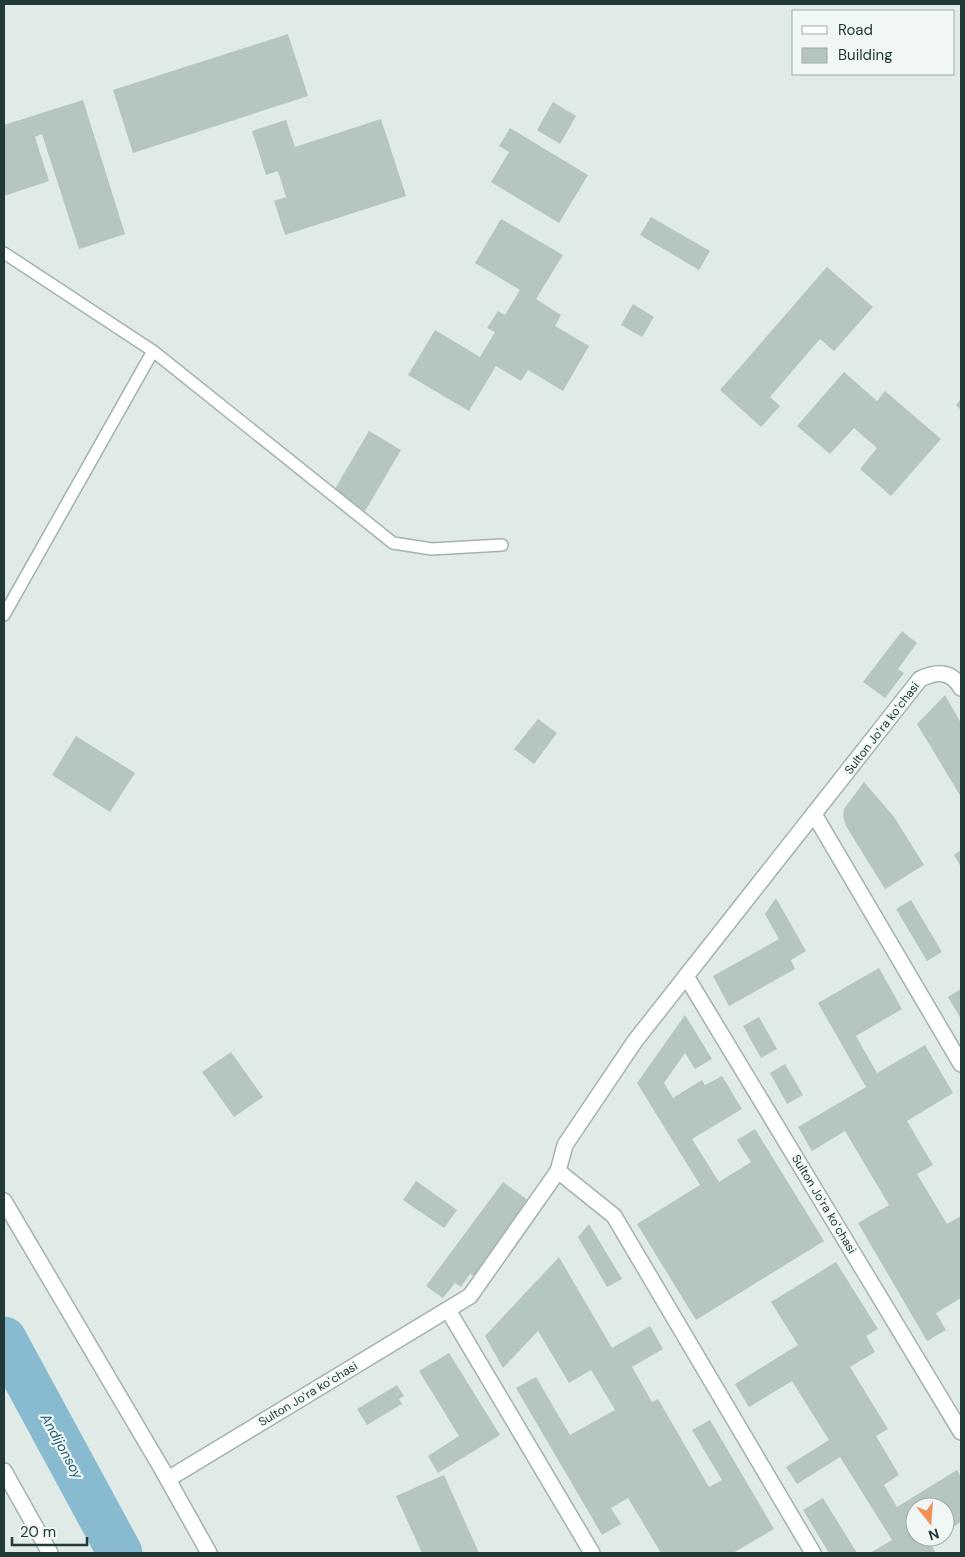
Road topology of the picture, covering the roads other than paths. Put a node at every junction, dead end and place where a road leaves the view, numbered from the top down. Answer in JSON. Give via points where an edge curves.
{"nodes":[{"id":1,"x":4,"y":253,"type":"edge"},
{"id":2,"x":154,"y":351,"type":"junction"},
{"id":3,"x":502,"y":545,"type":"dead end"},
{"id":4,"x":4,"y":615,"type":"edge"},
{"id":5,"x":961,"y":688,"type":"edge"},
{"id":6,"x":814,"y":814,"type":"junction"},
{"id":7,"x":686,"y":976,"type":"junction"},
{"id":8,"x":961,"y":1064,"type":"edge"},
{"id":9,"x":558,"y":1170,"type":"junction"},
{"id":10,"x":4,"y":1201,"type":"edge"},
{"id":11,"x":448,"y":1310,"type":"junction"},
{"id":12,"x":961,"y":1432,"type":"edge"},
{"id":13,"x":4,"y":1471,"type":"edge"},
{"id":14,"x":168,"y":1479,"type":"junction"},
{"id":15,"x":50,"y":1553,"type":"edge"},
{"id":16,"x":209,"y":1553,"type":"edge"},
{"id":17,"x":592,"y":1553,"type":"edge"},
{"id":18,"x":813,"y":1553,"type":"edge"}],
"edges":[{"from":1,"to":2,"type":"lane"},
{"from":2,"to":3,"type":"lane","via":[[394,543],[432,549]]},
{"from":2,"to":4,"type":"lane"},
{"from":5,"to":6,"type":"street","name":"Sulton Joʻra koʻchasi","via":[[946,674],[932,674],[920,679]]},
{"from":6,"to":7,"type":"street","name":"Sulton Joʻra koʻchasi"},
{"from":6,"to":8,"type":"street"},
{"from":7,"to":9,"type":"street","name":"Sulton Joʻra koʻchasi","via":[[635,1041],[565,1145]]},
{"from":7,"to":12,"type":"street","name":"Sulton Joʻra koʻchasi"},
{"from":9,"to":11,"type":"street","name":"Sulton Joʻra koʻchasi","via":[[470,1296]]},
{"from":9,"to":18,"type":"street","via":[[614,1216]]},
{"from":10,"to":14,"type":"street"},
{"from":11,"to":14,"type":"street","name":"Sulton Joʻra koʻchasi"},
{"from":11,"to":17,"type":"street"},
{"from":13,"to":15,"type":"street"},
{"from":14,"to":16,"type":"street"}]}
